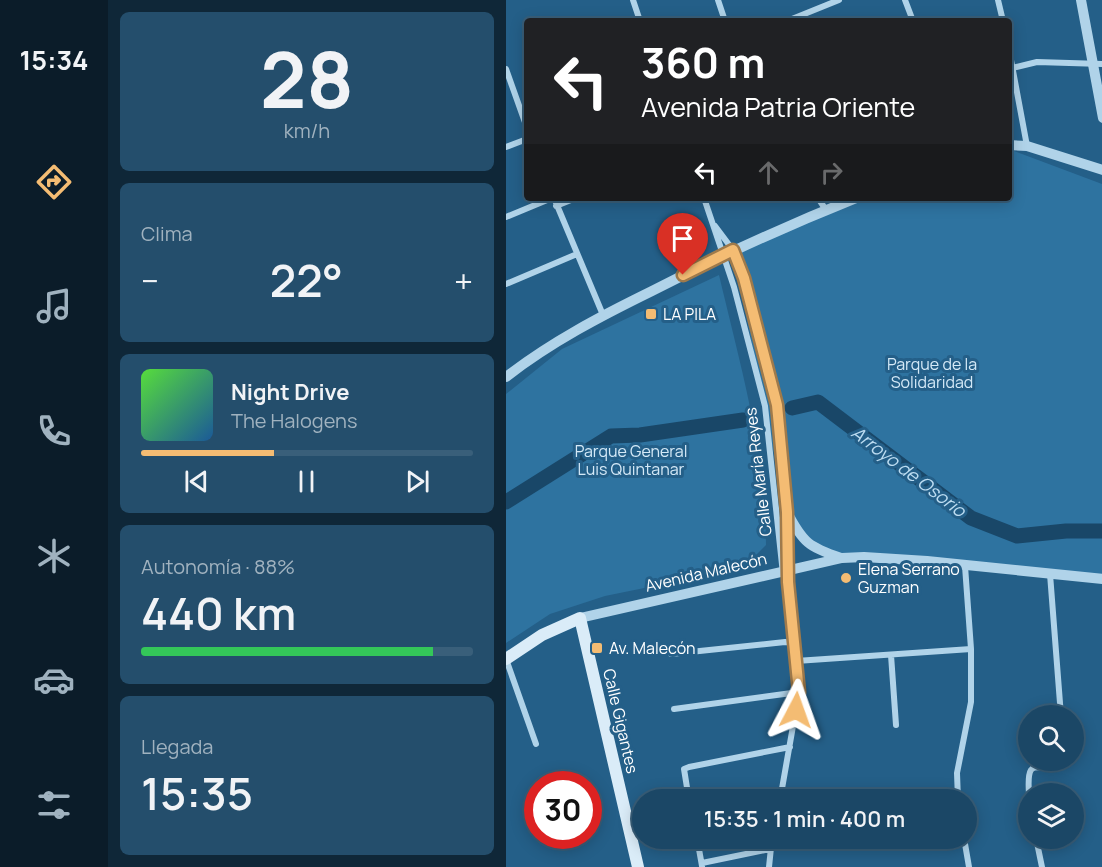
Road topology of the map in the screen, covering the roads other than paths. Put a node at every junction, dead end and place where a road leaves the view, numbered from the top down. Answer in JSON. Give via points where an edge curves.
{"nodes":[{"id":1,"x":633,"y":0,"type":"edge"},
{"id":2,"x":718,"y":0,"type":"edge"},
{"id":3,"x":839,"y":0,"type":"edge"},
{"id":4,"x":905,"y":0,"type":"edge"},
{"id":5,"x":998,"y":0,"type":"edge"},
{"id":6,"x":1081,"y":0,"type":"edge"},
{"id":7,"x":639,"y":18,"type":"edge"},
{"id":8,"x":724,"y":18,"type":"edge"},
{"id":9,"x":794,"y":18,"type":"edge"},
{"id":10,"x":912,"y":18,"type":"edge"},
{"id":11,"x":1002,"y":18,"type":"edge"},
{"id":12,"x":1098,"y":64,"type":"edge"},
{"id":13,"x":1012,"y":68,"type":"edge"},
{"id":14,"x":506,"y":69,"type":"edge"},
{"id":15,"x":1012,"y":73,"type":"edge"},
{"id":16,"x":1103,"y":118,"type":"edge"},
{"id":17,"x":524,"y":120,"type":"edge"},
{"id":18,"x":524,"y":140,"type":"edge"},
{"id":19,"x":1012,"y":145,"type":"edge"},
{"id":20,"x":1027,"y":146,"type":"junction"},
{"id":21,"x":506,"y":147,"type":"edge"},
{"id":22,"x":1103,"y":170,"type":"edge"},
{"id":23,"x":545,"y":201,"type":"edge"},
{"id":24,"x":554,"y":201,"type":"edge"},
{"id":25,"x":569,"y":201,"type":"edge"},
{"id":26,"x":705,"y":201,"type":"edge"},
{"id":27,"x":820,"y":201,"type":"edge"},
{"id":28,"x":848,"y":201,"type":"edge"},
{"id":29,"x":557,"y":206,"type":"junction"},
{"id":30,"x":826,"y":210,"type":"junction"},
{"id":31,"x":506,"y":216,"type":"edge"},
{"id":32,"x":715,"y":226,"type":"junction"},
{"id":33,"x":728,"y":252,"type":"junction"},
{"id":34,"x":577,"y":254,"type":"junction"},
{"id":35,"x":506,"y":284,"type":"edge"},
{"id":36,"x":603,"y":315,"type":"junction"},
{"id":37,"x":506,"y":377,"type":"edge"},
{"id":38,"x":787,"y":512,"type":"junction"},
{"id":39,"x":842,"y":558,"type":"junction"},
{"id":40,"x":965,"y":566,"type":"junction"},
{"id":41,"x":785,"y":571,"type":"junction"},
{"id":42,"x":1050,"y":574,"type":"junction"},
{"id":43,"x":1103,"y":579,"type":"edge"},
{"id":44,"x":580,"y":618,"type":"junction"},
{"id":45,"x":793,"y":643,"type":"junction"},
{"id":46,"x":971,"y":649,"type":"junction"},
{"id":47,"x":671,"y":654,"type":"dead end"},
{"id":48,"x":891,"y":655,"type":"junction"},
{"id":49,"x":506,"y":659,"type":"edge"},
{"id":50,"x":796,"y":662,"type":"junction"},
{"id":51,"x":799,"y":692,"type":"junction"},
{"id":52,"x":1060,"y":705,"type":"edge"},
{"id":53,"x":674,"y":710,"type":"dead end"},
{"id":54,"x":896,"y":725,"type":"dead end"},
{"id":55,"x":536,"y":744,"type":"dead end"},
{"id":56,"x":790,"y":747,"type":"junction"},
{"id":57,"x":687,"y":789,"type":"edge"},
{"id":58,"x":782,"y":789,"type":"edge"},
{"id":59,"x":958,"y":789,"type":"edge"},
{"id":60,"x":699,"y":849,"type":"edge"},
{"id":61,"x":770,"y":849,"type":"joint"},
{"id":62,"x":966,"y":849,"type":"edge"},
{"id":63,"x":1038,"y":849,"type":"edge"},
{"id":64,"x":702,"y":865,"type":"edge"},
{"id":65,"x":638,"y":867,"type":"edge"},
{"id":66,"x":769,"y":867,"type":"edge"},
{"id":67,"x":969,"y":867,"type":"edge"},
{"id":68,"x":1042,"y":867,"type":"edge"}],
"edges":[{"from":1,"to":7,"type":"street"},
{"from":2,"to":8,"type":"street"},
{"from":3,"to":9,"type":"street"},
{"from":4,"to":10,"type":"street"},
{"from":5,"to":11,"type":"street"},
{"from":6,"to":12,"type":"street"},
{"from":12,"to":13,"type":"street","via":[[1037,62]]},
{"from":12,"to":16,"type":"street"},
{"from":14,"to":17,"type":"street"},
{"from":15,"to":20,"type":"street"},
{"from":18,"to":21,"type":"street"},
{"from":19,"to":20,"type":"street"},
{"from":20,"to":22,"type":"street"},
{"from":23,"to":31,"type":"street"},
{"from":24,"to":29,"type":"street"},
{"from":25,"to":29,"type":"street"},
{"from":26,"to":32,"type":"street"},
{"from":27,"to":30,"type":"street"},
{"from":28,"to":30,"type":"street"},
{"from":29,"to":34,"type":"street"},
{"from":30,"to":33,"type":"street"},
{"from":32,"to":33,"type":"street"},
{"from":32,"to":33,"type":"street"},
{"from":33,"to":36,"type":"street"},
{"from":33,"to":38,"type":"street","name":"Calle María Reyes","via":[[744,278],[777,405]]},
{"from":33,"to":41,"type":"street","name":"Calle María Reyes","via":[[765,406]]},
{"from":34,"to":35,"type":"street"},
{"from":34,"to":36,"type":"street"},
{"from":36,"to":37,"type":"street","via":[[536,353]]},
{"from":38,"to":39,"type":"street","via":[[806,543]]},
{"from":38,"to":41,"type":"street","name":"Calle María Reyes"},
{"from":39,"to":40,"type":"street","name":"Avenida Malecón"},
{"from":39,"to":41,"type":"street","name":"Avenida Malecón"},
{"from":40,"to":42,"type":"street","name":"Avenida Malecón"},
{"from":40,"to":46,"type":"street"},
{"from":41,"to":44,"type":"street","name":"Avenida Malecón"},
{"from":41,"to":45,"type":"street","name":"Calle María Reyes"},
{"from":42,"to":43,"type":"street","name":"Avenida Malecón"},
{"from":42,"to":52,"type":"street"},
{"from":44,"to":49,"type":"main road","name":"Avenida Malecón","via":[[542,635]]},
{"from":44,"to":65,"type":"main road","name":"Calle Gigantes"},
{"from":45,"to":47,"type":"street"},
{"from":45,"to":50,"type":"street","name":"Calle María Reyes"},
{"from":46,"to":48,"type":"street"},
{"from":46,"to":59,"type":"street","via":[[971,702],[957,773]]},
{"from":48,"to":50,"type":"street"},
{"from":48,"to":54,"type":"street"},
{"from":49,"to":55,"type":"street"},
{"from":50,"to":51,"type":"street","name":"Calle María Reyes"},
{"from":51,"to":53,"type":"street"},
{"from":51,"to":56,"type":"street","name":"Calle María Reyes"},
{"from":56,"to":57,"type":"street","via":[[689,767],[684,770]]},
{"from":56,"to":58,"type":"street","name":"Calle María Reyes"},
{"from":60,"to":64,"type":"street"},
{"from":61,"to":64,"type":"street"},
{"from":61,"to":66,"type":"street"},
{"from":62,"to":67,"type":"street"},
{"from":63,"to":68,"type":"street"}]}
